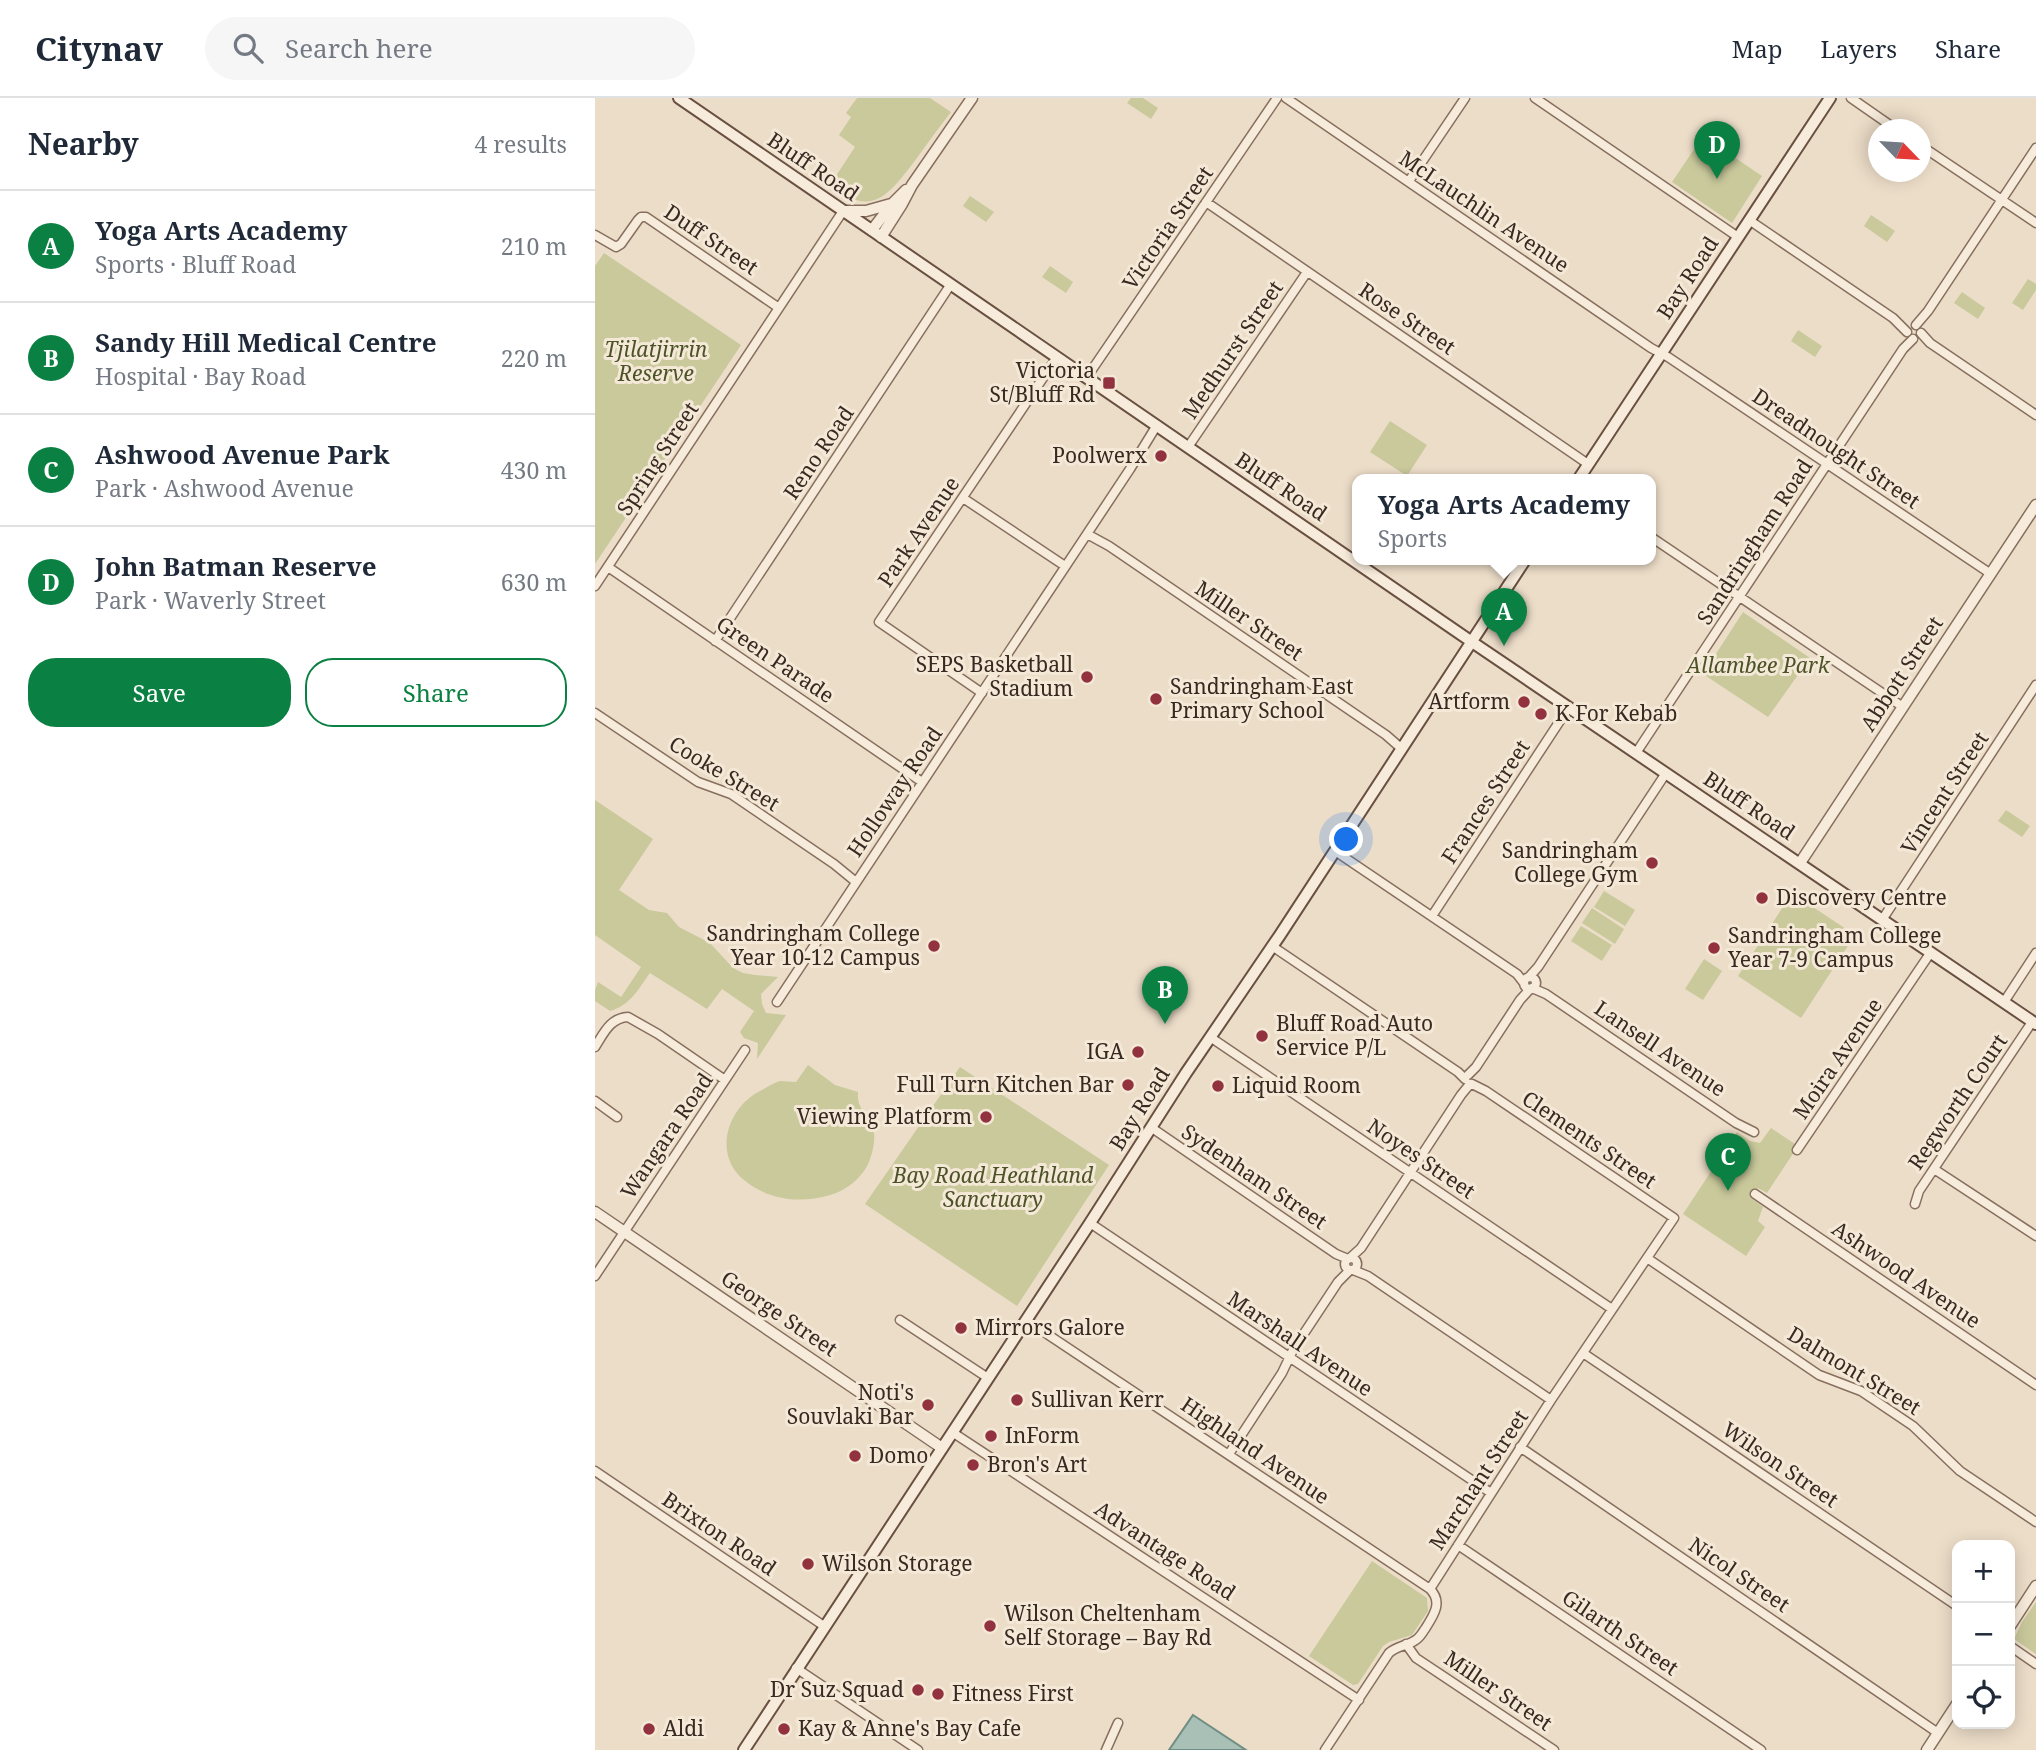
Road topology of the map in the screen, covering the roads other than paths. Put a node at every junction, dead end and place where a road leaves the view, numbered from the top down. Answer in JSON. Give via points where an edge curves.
{"nodes":[{"id":1,"x":679,"y":98,"type":"edge"},
{"id":2,"x":972,"y":98,"type":"edge"},
{"id":3,"x":1277,"y":98,"type":"edge"},
{"id":4,"x":1286,"y":98,"type":"edge"},
{"id":5,"x":1465,"y":98,"type":"edge"},
{"id":6,"x":1535,"y":98,"type":"edge"},
{"id":7,"x":1830,"y":98,"type":"edge"},
{"id":8,"x":1851,"y":98,"type":"edge"},
{"id":9,"x":1882,"y":119,"type":"edge"},
{"id":10,"x":2036,"y":148,"type":"edge"},
{"id":11,"x":1931,"y":152,"type":"edge"},
{"id":12,"x":1409,"y":181,"type":"junction"},
{"id":13,"x":912,"y":185,"type":"junction"},
{"id":14,"x":2001,"y":200,"type":"junction"},
{"id":15,"x":1206,"y":202,"type":"junction"},
{"id":16,"x":892,"y":204,"type":"junction"},
{"id":17,"x":843,"y":211,"type":"junction"},
{"id":18,"x":1749,"y":220,"type":"junction"},
{"id":19,"x":2036,"y":223,"type":"edge"},
{"id":20,"x":877,"y":233,"type":"junction"},
{"id":21,"x":595,"y":235,"type":"edge"},
{"id":22,"x":1738,"y":237,"type":"junction"},
{"id":23,"x":1307,"y":272,"type":"junction"},
{"id":24,"x":951,"y":284,"type":"junction"},
{"id":25,"x":779,"y":308,"type":"junction"},
{"id":26,"x":1914,"y":332,"type":"junction"},
{"id":27,"x":1661,"y":354,"type":"junction"},
{"id":28,"x":1057,"y":357,"type":"junction"},
{"id":29,"x":1087,"y":377,"type":"junction"},
{"id":30,"x":2036,"y":415,"type":"edge"},
{"id":31,"x":1157,"y":425,"type":"junction"},
{"id":32,"x":1188,"y":447,"type":"junction"},
{"id":33,"x":1588,"y":464,"type":"junction"},
{"id":34,"x":1827,"y":464,"type":"junction"},
{"id":35,"x":1582,"y":474,"type":"edge"},
{"id":36,"x":963,"y":498,"type":"junction"},
{"id":37,"x":2036,"y":505,"type":"edge"},
{"id":38,"x":1088,"y":532,"type":"junction"},
{"id":39,"x":1656,"y":540,"type":"edge"},
{"id":40,"x":1352,"y":560,"type":"edge"},
{"id":41,"x":1360,"y":565,"type":"edge"},
{"id":42,"x":1522,"y":565,"type":"edge"},
{"id":43,"x":1065,"y":566,"type":"junction"},
{"id":44,"x":608,"y":567,"type":"junction"},
{"id":45,"x":1991,"y":574,"type":"junction"},
{"id":46,"x":595,"y":586,"type":"edge"},
{"id":47,"x":1739,"y":597,"type":"junction"},
{"id":48,"x":715,"y":641,"type":"junction"},
{"id":49,"x":1472,"y":642,"type":"junction"},
{"id":50,"x":2036,"y":685,"type":"edge"},
{"id":51,"x":982,"y":693,"type":"junction"},
{"id":52,"x":1569,"y":707,"type":"junction"},
{"id":53,"x":1903,"y":707,"type":"junction"},
{"id":54,"x":595,"y":713,"type":"edge"},
{"id":55,"x":1402,"y":749,"type":"junction"},
{"id":56,"x":1636,"y":753,"type":"junction"},
{"id":57,"x":1666,"y":773,"type":"junction"},
{"id":58,"x":922,"y":782,"type":"junction"},
{"id":59,"x":1335,"y":851,"type":"junction"},
{"id":60,"x":1800,"y":863,"type":"junction"},
{"id":61,"x":857,"y":880,"type":"junction"},
{"id":62,"x":1432,"y":916,"type":"junction"},
{"id":63,"x":1882,"y":919,"type":"junction"},
{"id":64,"x":1272,"y":946,"type":"junction"},
{"id":65,"x":1931,"y":952,"type":"junction"},
{"id":66,"x":2036,"y":953,"type":"edge"},
{"id":67,"x":1530,"y":983,"type":"junction"},
{"id":68,"x":777,"y":1002,"type":"dead end"},
{"id":69,"x":2004,"y":1002,"type":"junction"},
{"id":70,"x":2034,"y":1023,"type":"edge"},
{"id":71,"x":1210,"y":1037,"type":"junction"},
{"id":72,"x":595,"y":1047,"type":"edge"},
{"id":73,"x":745,"y":1050,"type":"dead end"},
{"id":74,"x":725,"y":1080,"type":"junction"},
{"id":75,"x":1470,"y":1080,"type":"junction"},
{"id":76,"x":595,"y":1101,"type":"edge"},
{"id":77,"x":617,"y":1116,"type":"dead end"},
{"id":78,"x":1151,"y":1128,"type":"junction"},
{"id":79,"x":1754,"y":1132,"type":"dead end"},
{"id":80,"x":1797,"y":1150,"type":"dead end"},
{"id":81,"x":1934,"y":1169,"type":"junction"},
{"id":82,"x":1410,"y":1172,"type":"junction"},
{"id":83,"x":1755,"y":1194,"type":"dead end"},
{"id":84,"x":1915,"y":1204,"type":"dead end"},
{"id":85,"x":595,"y":1212,"type":"edge"},
{"id":86,"x":1674,"y":1218,"type":"joint"},
{"id":87,"x":1090,"y":1223,"type":"junction"},
{"id":88,"x":624,"y":1232,"type":"junction"},
{"id":89,"x":2036,"y":1236,"type":"edge"},
{"id":90,"x":1647,"y":1258,"type":"junction"},
{"id":91,"x":1351,"y":1264,"type":"junction"},
{"id":92,"x":595,"y":1276,"type":"edge"},
{"id":93,"x":1612,"y":1309,"type":"junction"},
{"id":94,"x":900,"y":1320,"type":"dead end"},
{"id":95,"x":1026,"y":1320,"type":"junction"},
{"id":96,"x":1583,"y":1353,"type":"junction"},
{"id":97,"x":1289,"y":1358,"type":"junction"},
{"id":98,"x":988,"y":1378,"type":"junction"},
{"id":99,"x":2036,"y":1385,"type":"edge"},
{"id":100,"x":1551,"y":1400,"type":"junction"},
{"id":101,"x":952,"y":1432,"type":"junction"},
{"id":102,"x":1520,"y":1447,"type":"junction"},
{"id":103,"x":941,"y":1448,"type":"junction"},
{"id":104,"x":1229,"y":1454,"type":"junction"},
{"id":105,"x":595,"y":1471,"type":"edge"},
{"id":106,"x":1491,"y":1493,"type":"junction"},
{"id":107,"x":2036,"y":1522,"type":"edge"},
{"id":108,"x":1458,"y":1545,"type":"junction"},
{"id":109,"x":2036,"y":1586,"type":"edge"},
{"id":110,"x":1430,"y":1589,"type":"junction"},
{"id":111,"x":1953,"y":1603,"type":"edge"},
{"id":112,"x":2015,"y":1618,"type":"edge"},
{"id":113,"x":824,"y":1626,"type":"junction"},
{"id":114,"x":1416,"y":1641,"type":"junction"},
{"id":115,"x":1406,"y":1644,"type":"junction"},
{"id":116,"x":2015,"y":1649,"type":"edge"},
{"id":117,"x":1422,"y":1661,"type":"junction"},
{"id":118,"x":2036,"y":1664,"type":"edge"},
{"id":119,"x":796,"y":1668,"type":"junction"},
{"id":120,"x":1359,"y":1700,"type":"junction"},
{"id":121,"x":1952,"y":1712,"type":"edge"},
{"id":122,"x":1118,"y":1723,"type":"dead end"},
{"id":123,"x":1938,"y":1733,"type":"junction"},
{"id":124,"x":1330,"y":1748,"type":"edge"},
{"id":125,"x":744,"y":1750,"type":"edge"},
{"id":126,"x":919,"y":1750,"type":"edge"},
{"id":127,"x":1106,"y":1750,"type":"edge"},
{"id":128,"x":1553,"y":1750,"type":"edge"},
{"id":129,"x":1761,"y":1750,"type":"edge"},
{"id":130,"x":1927,"y":1750,"type":"edge"}],
"edges":[{"from":1,"to":17,"type":"main road","name":"Bluff Road"},
{"from":2,"to":13,"type":"street"},
{"from":3,"to":15,"type":"street","name":"Victoria Street"},
{"from":4,"to":12,"type":"street","name":"McLauchlin Avenue"},
{"from":5,"to":12,"type":"street"},
{"from":6,"to":22,"type":"street"},
{"from":7,"to":18,"type":"main road","name":"Bay Road"},
{"from":8,"to":9,"type":"street"},
{"from":10,"to":14,"type":"street","name":"Sandringham Road"},
{"from":11,"to":14,"type":"street"},
{"from":12,"to":27,"type":"street","name":"McLauchlin Avenue"},
{"from":13,"to":16,"type":"street"},
{"from":13,"to":20,"type":"street"},
{"from":14,"to":19,"type":"street"},
{"from":14,"to":26,"type":"street","name":"Sandringham Road"},
{"from":15,"to":23,"type":"street","name":"Rose Street"},
{"from":15,"to":29,"type":"street","name":"Victoria Street"},
{"from":16,"to":17,"type":"street"},
{"from":16,"to":20,"type":"street"},
{"from":17,"to":20,"type":"main road","name":"Bluff Road"},
{"from":17,"to":25,"type":"street","name":"Spring Street"},
{"from":18,"to":22,"type":"main road","name":"Bay Road"},
{"from":18,"to":26,"type":"street"},
{"from":20,"to":24,"type":"main road","name":"Bluff Road"},
{"from":21,"to":25,"type":"street","name":"Duff Street","via":[[616,247],[638,220],[646,217]]},
{"from":22,"to":27,"type":"main road","name":"Bay Road"},
{"from":23,"to":32,"type":"street","name":"Medhurst Street"},
{"from":23,"to":33,"type":"street","name":"Rose Street"},
{"from":24,"to":28,"type":"main road","name":"Bluff Road"},
{"from":24,"to":48,"type":"street","name":"Reno Road"},
{"from":25,"to":44,"type":"street","name":"Spring Street"},
{"from":26,"to":30,"type":"street"},
{"from":26,"to":34,"type":"street","name":"Sandringham Road"},
{"from":27,"to":33,"type":"main road","name":"Bay Road"},
{"from":27,"to":34,"type":"street","name":"Dreadnought Street"},
{"from":28,"to":29,"type":"main road","name":"Bluff Road"},
{"from":28,"to":36,"type":"street","name":"Park Avenue"},
{"from":29,"to":31,"type":"main road","name":"Bluff Road"},
{"from":31,"to":32,"type":"main road","name":"Bluff Road"},
{"from":31,"to":38,"type":"street","name":"Holloway Road"},
{"from":32,"to":40,"type":"main road","name":"Bluff Road"},
{"from":33,"to":35,"type":"main road","name":"Bay Road"},
{"from":34,"to":45,"type":"street","name":"Dreadnought Street"},
{"from":34,"to":47,"type":"street","name":"Sandringham Road"},
{"from":36,"to":43,"type":"street"},
{"from":36,"to":51,"type":"street","name":"Park Avenue","via":[[879,622]]},
{"from":37,"to":45,"type":"street","name":"Abbott Street"},
{"from":38,"to":43,"type":"street","name":"Holloway Road"},
{"from":38,"to":55,"type":"street","name":"Miller Street"},
{"from":39,"to":47,"type":"street"},
{"from":41,"to":49,"type":"main road","name":"Bluff Road"},
{"from":42,"to":49,"type":"main road","name":"Bay Road"},
{"from":43,"to":51,"type":"street","name":"Holloway Road"},
{"from":44,"to":46,"type":"street","name":"Spring Street"},
{"from":44,"to":48,"type":"street","name":"Green Parade"},
{"from":45,"to":53,"type":"street","name":"Abbott Street"},
{"from":47,"to":53,"type":"street"},
{"from":47,"to":56,"type":"street","name":"Sandringham Road"},
{"from":48,"to":58,"type":"street","name":"Green Parade"},
{"from":49,"to":52,"type":"main road","name":"Bluff Road"},
{"from":49,"to":55,"type":"main road","name":"Bay Road"},
{"from":50,"to":63,"type":"street","name":"Vincent Street"},
{"from":51,"to":58,"type":"street","name":"Holloway Road"},
{"from":52,"to":56,"type":"main road","name":"Bluff Road"},
{"from":52,"to":62,"type":"street","name":"Frances Street"},
{"from":53,"to":60,"type":"street","name":"Abbott Street"},
{"from":54,"to":61,"type":"street","name":"Cooke Street","via":[[698,782],[731,794]]},
{"from":55,"to":59,"type":"main road","name":"Bay Road"},
{"from":56,"to":57,"type":"main road","name":"Bluff Road"},
{"from":57,"to":60,"type":"main road","name":"Bluff Road"},
{"from":57,"to":67,"type":"street"},
{"from":58,"to":61,"type":"street","name":"Holloway Road"},
{"from":59,"to":62,"type":"street","name":"Lansell Avenue"},
{"from":59,"to":64,"type":"main road","name":"Bay Road"},
{"from":60,"to":63,"type":"main road","name":"Bluff Road"},
{"from":61,"to":68,"type":"street","name":"Holloway Road"},
{"from":62,"to":67,"type":"street","name":"Lansell Avenue"},
{"from":63,"to":65,"type":"main road","name":"Bluff Road"},
{"from":64,"to":71,"type":"main road","name":"Bay Road"},
{"from":64,"to":75,"type":"street","name":"Clements Street"},
{"from":65,"to":69,"type":"main road","name":"Bluff Road"},
{"from":65,"to":80,"type":"street","name":"Moira Avenue"},
{"from":66,"to":69,"type":"street"},
{"from":67,"to":75,"type":"street"},
{"from":67,"to":79,"type":"street","name":"Lansell Avenue"},
{"from":69,"to":70,"type":"main road","name":"Bluff Road"},
{"from":70,"to":81,"type":"street","name":"Regworth Court"},
{"from":71,"to":78,"type":"main road","name":"Bay Road"},
{"from":71,"to":82,"type":"street","name":"Noyes Street"},
{"from":72,"to":74,"type":"street","via":[[612,1022],[628,1017]]},
{"from":73,"to":74,"type":"street","name":"Wangara Road"},
{"from":74,"to":88,"type":"street","name":"Wangara Road"},
{"from":75,"to":82,"type":"street"},
{"from":75,"to":86,"type":"street","name":"Clements Street"},
{"from":76,"to":77,"type":"street"},
{"from":78,"to":87,"type":"main road","name":"Bay Road"},
{"from":78,"to":91,"type":"street","name":"Sydenham Street"},
{"from":81,"to":84,"type":"street","name":"Regworth Court"},
{"from":81,"to":89,"type":"street"},
{"from":82,"to":91,"type":"street"},
{"from":82,"to":93,"type":"street","name":"Noyes Street"},
{"from":83,"to":99,"type":"street","name":"Ashwood Avenue"},
{"from":85,"to":88,"type":"street","name":"George Street"},
{"from":86,"to":90,"type":"street","name":"Marchant Street"},
{"from":87,"to":95,"type":"main road","name":"Bay Road"},
{"from":87,"to":97,"type":"street","name":"Marshall Avenue"},
{"from":88,"to":92,"type":"street","name":"Wangara Road"},
{"from":88,"to":103,"type":"street","name":"George Street"},
{"from":90,"to":93,"type":"street","name":"Marchant Street"},
{"from":90,"to":107,"type":"street","name":"Dalmont Street","via":[[1819,1375],[1861,1391],[1913,1426],[1960,1471]]},
{"from":91,"to":97,"type":"street"},
{"from":91,"to":100,"type":"street","name":"Sydenham Street"},
{"from":93,"to":96,"type":"street","name":"Marchant Street"},
{"from":94,"to":98,"type":"street"},
{"from":95,"to":98,"type":"main road","name":"Bay Road"},
{"from":95,"to":104,"type":"street","name":"Highland Avenue"},
{"from":96,"to":100,"type":"street","name":"Marchant Street"},
{"from":96,"to":111,"type":"street","name":"Wilson Street"},
{"from":97,"to":104,"type":"street"},
{"from":97,"to":106,"type":"street","name":"Marshall Avenue"},
{"from":98,"to":101,"type":"main road","name":"Bay Road"},
{"from":100,"to":102,"type":"street","name":"Marchant Street"},
{"from":101,"to":103,"type":"main road","name":"Bay Road"},
{"from":101,"to":120,"type":"street","name":"Advantage Road"},
{"from":102,"to":106,"type":"street","name":"Marchant Street"},
{"from":102,"to":123,"type":"street","name":"Nicol Street"},
{"from":103,"to":113,"type":"main road","name":"Bay Road"},
{"from":104,"to":110,"type":"street","name":"Highland Avenue"},
{"from":105,"to":113,"type":"street","name":"Brixton Road"},
{"from":106,"to":108,"type":"street","name":"Marchant Street"},
{"from":108,"to":110,"type":"street","name":"Marchant Street"},
{"from":108,"to":129,"type":"street","name":"Gilarth Street"},
{"from":109,"to":112,"type":"street"},
{"from":110,"to":114,"type":"street","via":[[1436,1595],[1435,1614]]},
{"from":113,"to":119,"type":"main road","name":"Bay Road"},
{"from":114,"to":115,"type":"street"},
{"from":114,"to":117,"type":"street","name":"Miller Street"},
{"from":115,"to":117,"type":"street","name":"Miller Street"},
{"from":115,"to":120,"type":"street","via":[[1389,1653]]},
{"from":116,"to":118,"type":"street"},
{"from":117,"to":128,"type":"street","name":"Miller Street"},
{"from":119,"to":125,"type":"main road","name":"Bay Road"},
{"from":119,"to":126,"type":"street"},
{"from":120,"to":124,"type":"street"},
{"from":121,"to":123,"type":"street"},
{"from":122,"to":127,"type":"street"},
{"from":123,"to":130,"type":"street"}]}
